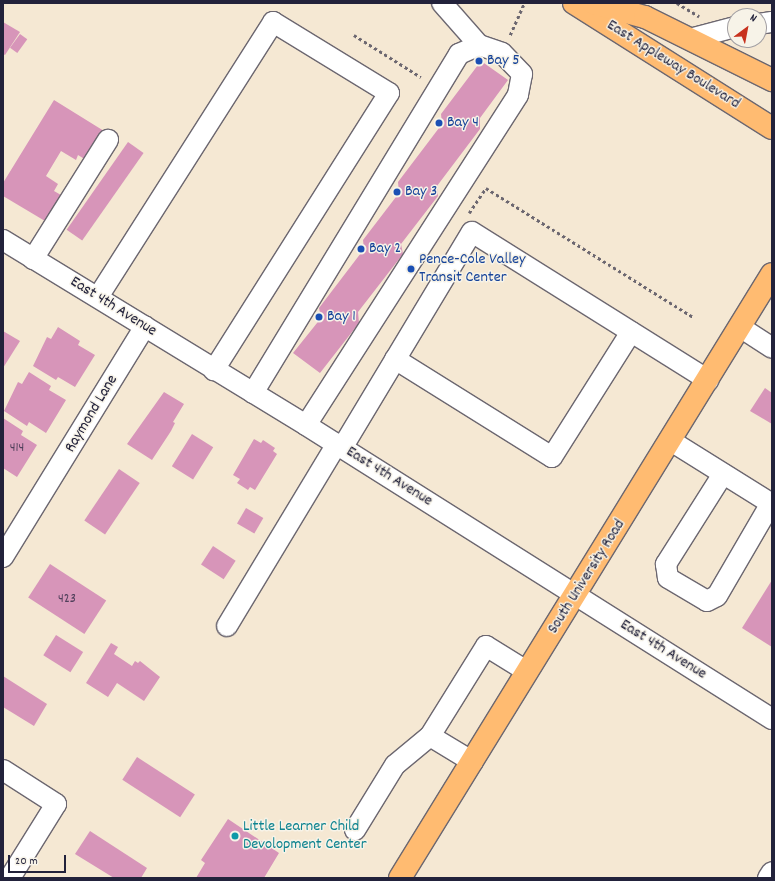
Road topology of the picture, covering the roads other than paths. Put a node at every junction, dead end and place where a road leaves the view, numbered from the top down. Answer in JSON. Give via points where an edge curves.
{"nodes":[{"id":1,"x":442,"y":3,"type":"edge"},
{"id":2,"x":574,"y":3,"type":"edge"},
{"id":3,"x":593,"y":3,"type":"edge"},
{"id":4,"x":727,"y":29,"type":"edge"},
{"id":5,"x":690,"y":38,"type":"junction"},
{"id":6,"x":479,"y":45,"type":"junction"},
{"id":7,"x":772,"y":80,"type":"edge"},
{"id":8,"x":772,"y":128,"type":"edge"},
{"id":9,"x":108,"y":140,"type":"dead end"},
{"id":10,"x":3,"y":240,"type":"edge"},
{"id":11,"x":33,"y":259,"type":"junction"},
{"id":12,"x":772,"y":274,"type":"edge"},
{"id":13,"x":98,"y":297,"type":"junction"},
{"id":14,"x":145,"y":326,"type":"junction"},
{"id":15,"x":740,"y":327,"type":"junction"},
{"id":16,"x":631,"y":332,"type":"junction"},
{"id":17,"x":772,"y":348,"type":"edge"},
{"id":18,"x":395,"y":359,"type":"junction"},
{"id":19,"x":214,"y":370,"type":"junction"},
{"id":20,"x":708,"y":380,"type":"junction"},
{"id":21,"x":253,"y":394,"type":"junction"},
{"id":22,"x":306,"y":425,"type":"junction"},
{"id":23,"x":671,"y":441,"type":"junction"},
{"id":24,"x":339,"y":446,"type":"junction"},
{"id":25,"x":723,"y":474,"type":"junction"},
{"id":26,"x":771,"y":504,"type":"edge"},
{"id":27,"x":3,"y":557,"type":"edge"},
{"id":28,"x":576,"y":595,"type":"junction"},
{"id":29,"x":227,"y":626,"type":"dead end"},
{"id":30,"x":528,"y":672,"type":"junction"},
{"id":31,"x":772,"y":719,"type":"edge"},
{"id":32,"x":430,"y":736,"type":"junction"},
{"id":33,"x":473,"y":762,"type":"junction"},
{"id":34,"x":3,"y":770,"type":"edge"},
{"id":35,"x":355,"y":830,"type":"dead end"},
{"id":36,"x":772,"y":872,"type":"edge"},
{"id":37,"x":10,"y":878,"type":"edge"},
{"id":38,"x":400,"y":878,"type":"edge"},
{"id":39,"x":768,"y":878,"type":"edge"}],
"edges":[{"from":1,"to":6,"type":"street"},
{"from":2,"to":8,"type":"main road","name":"East Appleway Boulevard"},
{"from":3,"to":5,"type":"main road","name":"East Appleway Boulevard","via":[[645,18]]},
{"from":4,"to":5,"type":"street"},
{"from":5,"to":7,"type":"main road","name":"East Appleway Boulevard"},
{"from":6,"to":21,"type":"street","via":[[459,54]]},
{"from":6,"to":22,"type":"street","via":[[502,53],[522,74],[518,95]]},
{"from":9,"to":11,"type":"street"},
{"from":10,"to":11,"type":"street","name":"East 4th Avenue"},
{"from":11,"to":13,"type":"street","name":"East 4th Avenue"},
{"from":12,"to":15,"type":"main road","name":"South University Road"},
{"from":13,"to":14,"type":"street","name":"East 4th Avenue"},
{"from":13,"to":19,"type":"street","via":[[273,22],[389,93]]},
{"from":14,"to":19,"type":"street","name":"East 4th Avenue"},
{"from":14,"to":27,"type":"street","name":"Raymond Lane"},
{"from":15,"to":17,"type":"street"},
{"from":15,"to":20,"type":"main road","name":"South University Road"},
{"from":16,"to":18,"type":"street","via":[[552,457]]},
{"from":16,"to":18,"type":"street","via":[[472,232]]},
{"from":16,"to":20,"type":"street"},
{"from":18,"to":24,"type":"street"},
{"from":19,"to":21,"type":"street","name":"East 4th Avenue"},
{"from":20,"to":23,"type":"main road","name":"South University Road"},
{"from":21,"to":22,"type":"street","name":"East 4th Avenue"},
{"from":22,"to":24,"type":"street","name":"East 4th Avenue"},
{"from":23,"to":25,"type":"street"},
{"from":23,"to":28,"type":"main road","name":"South University Road"},
{"from":24,"to":28,"type":"street","name":"East 4th Avenue"},
{"from":24,"to":29,"type":"street"},
{"from":25,"to":26,"type":"street"},
{"from":25,"to":26,"type":"street","via":[[666,564],[668,578],[707,601],[717,596]]},
{"from":28,"to":30,"type":"main road","name":"South University Road"},
{"from":28,"to":31,"type":"street","name":"East 4th Avenue"},
{"from":30,"to":32,"type":"street","via":[[486,646]]},
{"from":30,"to":33,"type":"main road","name":"South University Road"},
{"from":32,"to":33,"type":"street"},
{"from":32,"to":35,"type":"street","via":[[395,765]]},
{"from":33,"to":38,"type":"main road","name":"South University Road"},
{"from":34,"to":37,"type":"street","via":[[56,804]]},
{"from":36,"to":39,"type":"street"}]}
